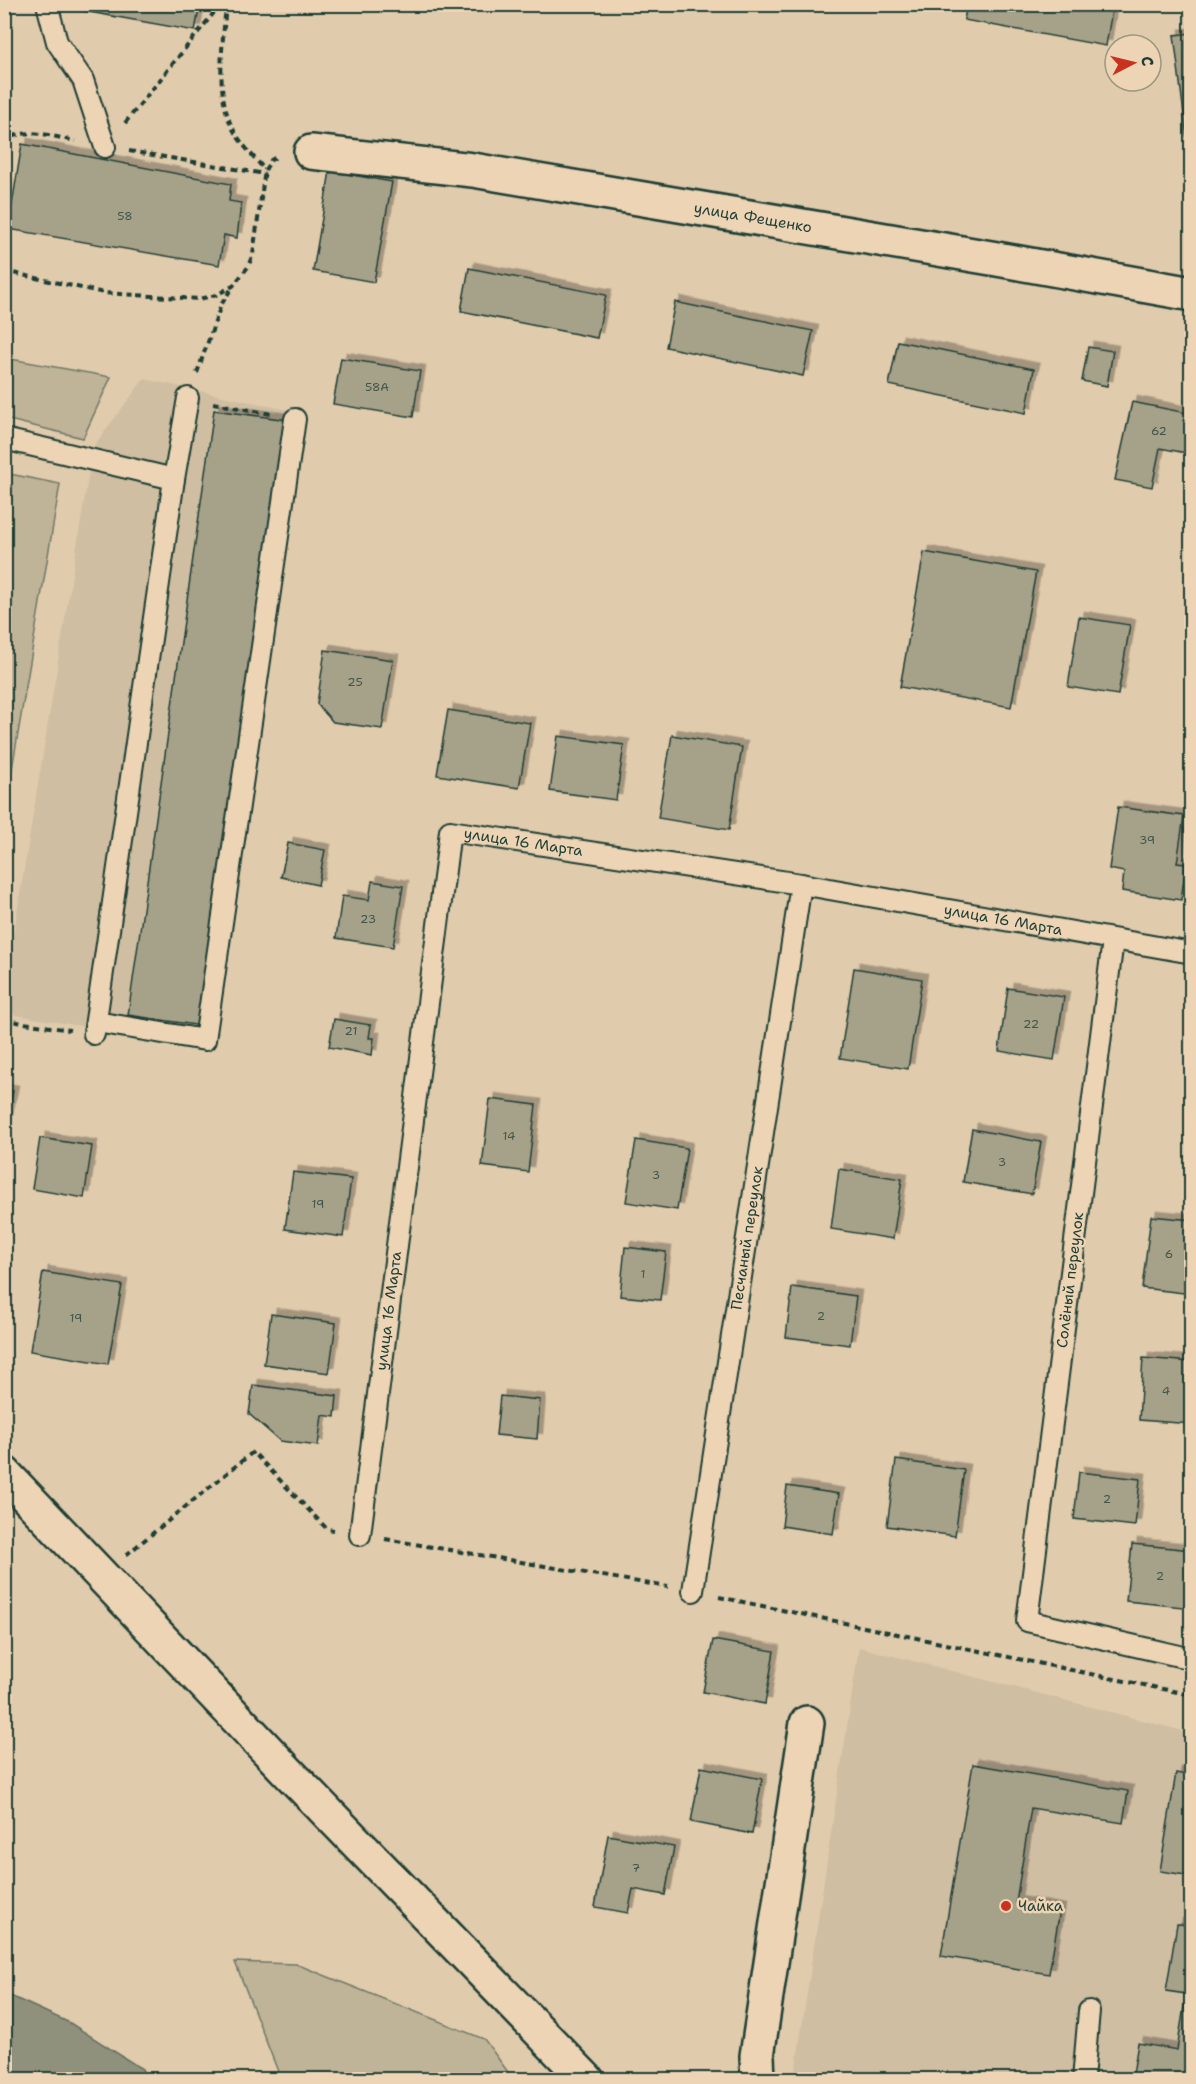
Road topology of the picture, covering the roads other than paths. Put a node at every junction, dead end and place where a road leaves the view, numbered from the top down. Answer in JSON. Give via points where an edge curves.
{"nodes":[{"id":1,"x":47,"y":4,"type":"edge"},
{"id":2,"x":105,"y":147,"type":"road end"},
{"id":3,"x":311,"y":152,"type":"road end"},
{"id":4,"x":1191,"y":294,"type":"edge"},
{"id":5,"x":188,"y":398,"type":"road end"},
{"id":6,"x":295,"y":419,"type":"road end"},
{"id":7,"x":4,"y":440,"type":"edge"},
{"id":8,"x":174,"y":479,"type":"junction"},
{"id":9,"x":801,"y":884,"type":"junction"},
{"id":10,"x":1113,"y":939,"type":"junction"},
{"id":11,"x":1191,"y":953,"type":"edge"},
{"id":12,"x":4,"y":1473,"type":"edge"},
{"id":13,"x":360,"y":1535,"type":"road end"},
{"id":14,"x":693,"y":1592,"type":"road end"},
{"id":15,"x":1191,"y":1659,"type":"edge"},
{"id":16,"x":807,"y":1723,"type":"dead end"},
{"id":17,"x":1089,"y":2011,"type":"dead end"},
{"id":18,"x":587,"y":2079,"type":"edge"},
{"id":19,"x":758,"y":2079,"type":"edge"},
{"id":20,"x":1083,"y":2079,"type":"edge"}],
"edges":[{"from":1,"to":2,"type":"lane","via":[[57,42],[83,80]]},
{"from":3,"to":4,"type":"street","name":"улица Фещенко","via":[[473,170]]},
{"from":5,"to":8,"type":"lane"},
{"from":6,"to":8,"type":"lane","via":[[204,1040],[95,1028]]},
{"from":7,"to":8,"type":"lane"},
{"from":9,"to":10,"type":"lane","name":"улица 16 Марта"},
{"from":9,"to":13,"type":"lane","name":"улица 16 Марта","via":[[450,831]]},
{"from":9,"to":14,"type":"lane","name":"Песчаный переулок"},
{"from":10,"to":11,"type":"lane","name":"улица 16 Марта"},
{"from":10,"to":15,"type":"lane","name":"Солёный переулок","via":[[1027,1621]]},
{"from":12,"to":18,"type":"street"},
{"from":16,"to":19,"type":"street","via":[[756,2056]]},
{"from":17,"to":20,"type":"lane"}]}
